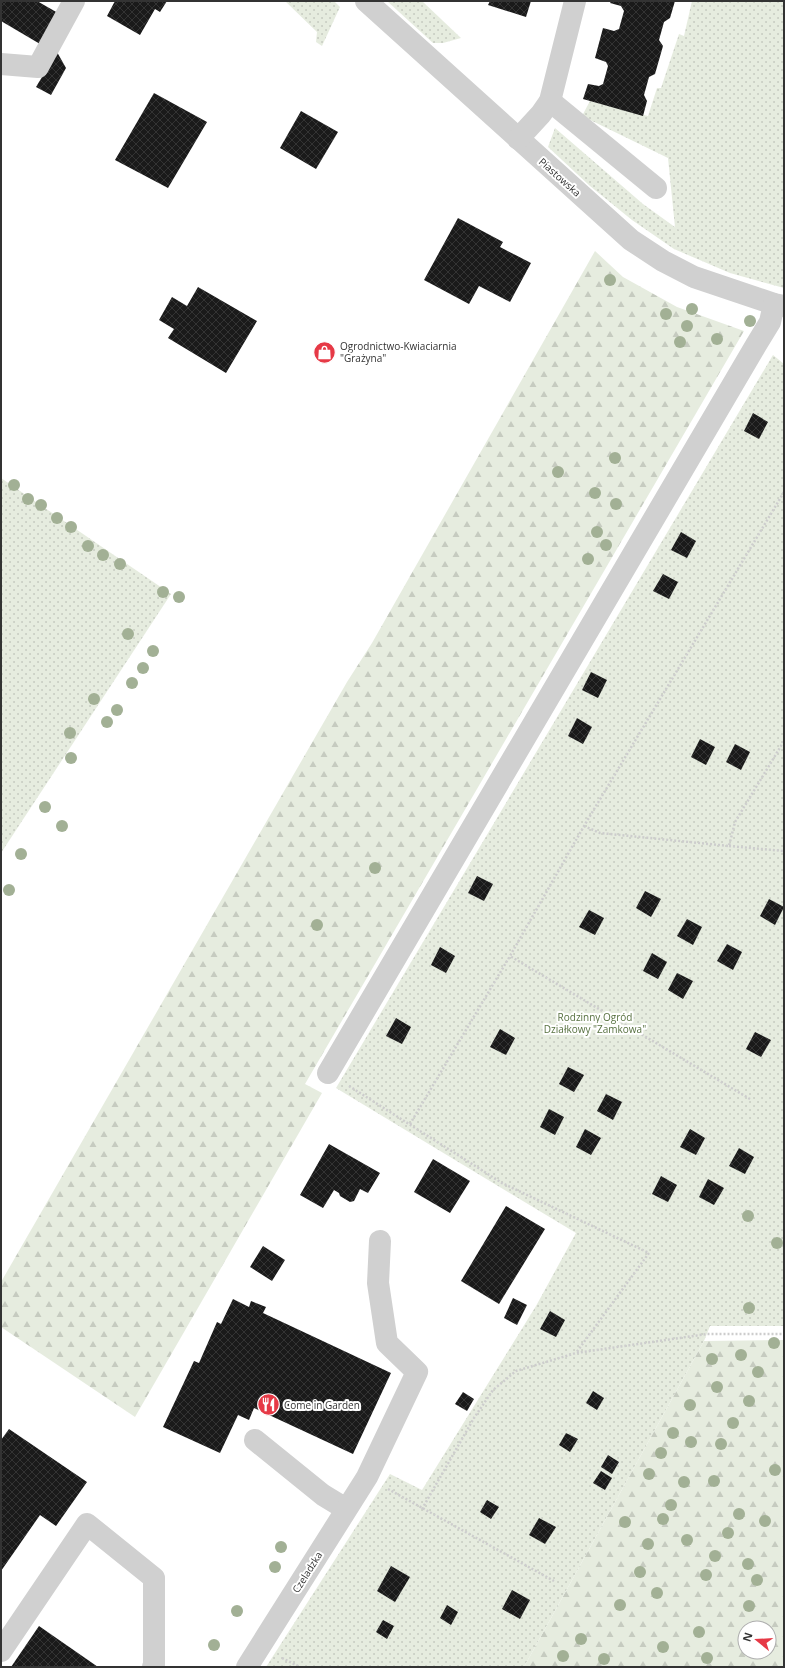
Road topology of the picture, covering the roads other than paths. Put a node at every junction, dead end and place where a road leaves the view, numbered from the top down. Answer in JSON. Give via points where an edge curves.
{"nodes":[{"id":1,"x":74,"y":1,"type":"edge"},
{"id":2,"x":366,"y":1,"type":"edge"},
{"id":3,"x":575,"y":1,"type":"edge"},
{"id":4,"x":1,"y":64,"type":"edge"},
{"id":5,"x":550,"y":101,"type":"junction"},
{"id":6,"x":518,"y":139,"type":"junction"},
{"id":7,"x":656,"y":188,"type":"dead end"},
{"id":8,"x":779,"y":305,"type":"edge"},
{"id":9,"x":328,"y":1073,"type":"road end"},
{"id":10,"x":380,"y":1241,"type":"dead end"},
{"id":11,"x":255,"y":1440,"type":"dead end"},
{"id":12,"x":346,"y":1509,"type":"junction"},
{"id":13,"x":1,"y":1651,"type":"edge"},
{"id":14,"x":153,"y":1667,"type":"edge"},
{"id":15,"x":247,"y":1667,"type":"edge"}],
"edges":[{"from":1,"to":4,"type":"street","via":[[38,66]]},
{"from":2,"to":6,"type":"street","name":"Piastowska"},
{"from":3,"to":5,"type":"street"},
{"from":5,"to":6,"type":"street","via":[[542,114]]},
{"from":5,"to":7,"type":"street"},
{"from":6,"to":8,"type":"street","name":"Piastowska","via":[[631,240],[694,277]]},
{"from":8,"to":9,"type":"street"},
{"from":10,"to":12,"type":"street","name":"Czeladzka","via":[[378,1284],[387,1343],[417,1372],[367,1477]]},
{"from":11,"to":12,"type":"street","via":[[323,1495]]},
{"from":12,"to":15,"type":"street","name":"Czeladzka"},
{"from":13,"to":14,"type":"street","via":[[87,1524],[154,1578]]}]}
